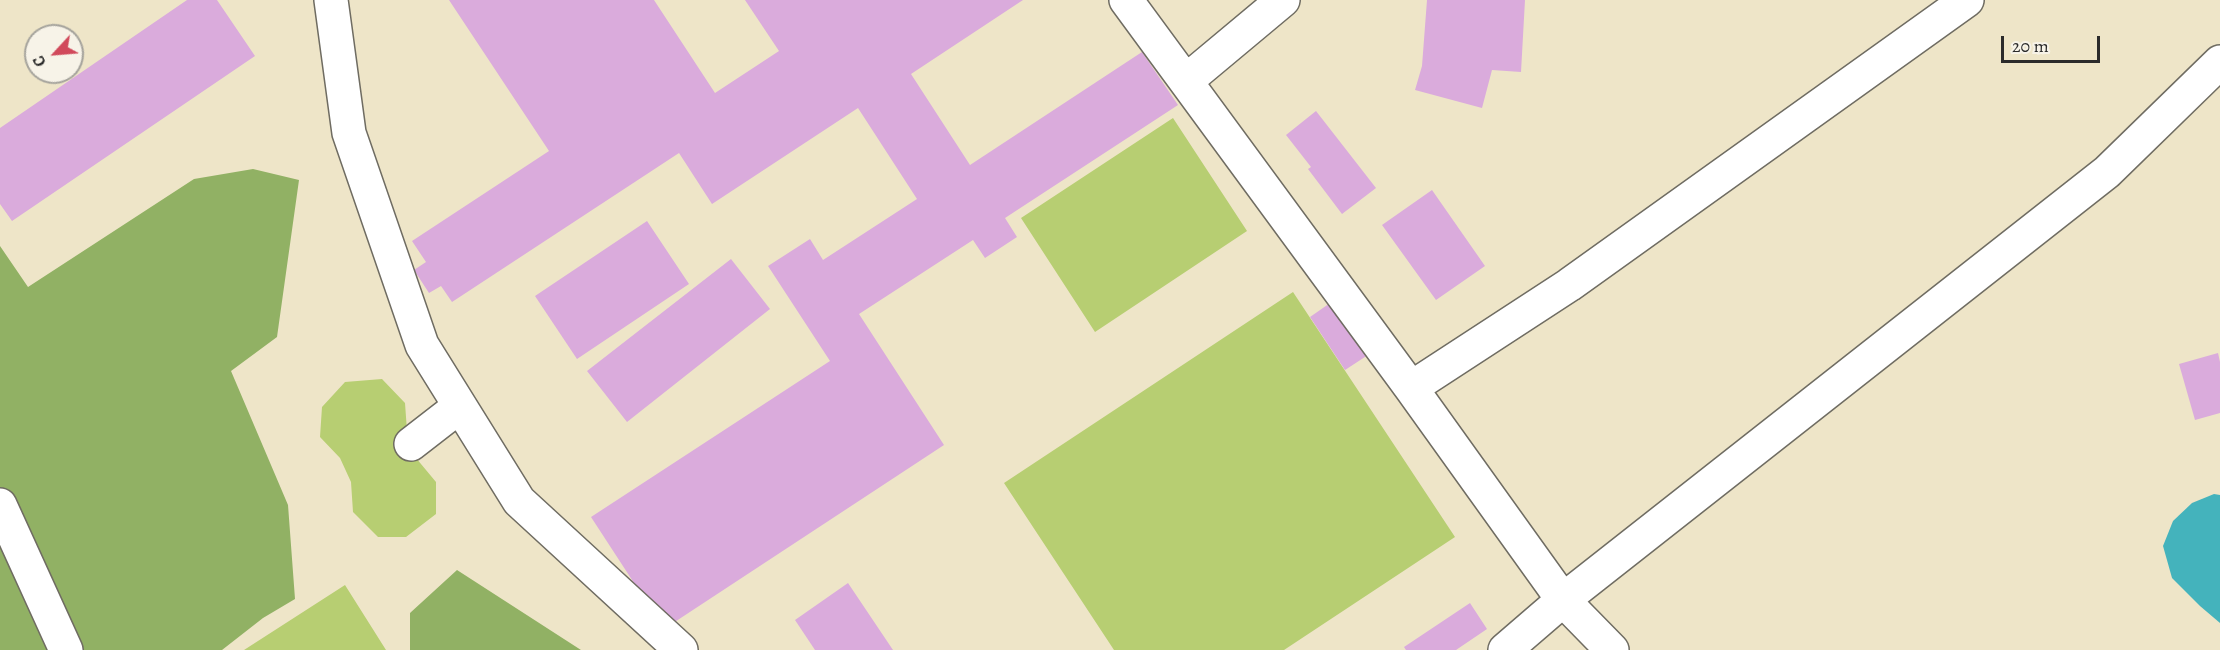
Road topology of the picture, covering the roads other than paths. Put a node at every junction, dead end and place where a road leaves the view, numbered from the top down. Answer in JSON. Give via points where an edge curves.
{"nodes":[{"id":1,"x":331,"y":0,"type":"edge"},
{"id":2,"x":1126,"y":0,"type":"edge"},
{"id":3,"x":1283,"y":0,"type":"edge"},
{"id":4,"x":1967,"y":0,"type":"edge"},
{"id":5,"x":2220,"y":62,"type":"edge"},
{"id":6,"x":1186,"y":81,"type":"junction"},
{"id":7,"x":1411,"y":388,"type":"junction"},
{"id":8,"x":460,"y":406,"type":"junction"},
{"id":9,"x":411,"y":444,"type":"dead end"},
{"id":10,"x":0,"y":505,"type":"edge"},
{"id":11,"x":1563,"y":600,"type":"junction"},
{"id":12,"x":66,"y":650,"type":"edge"},
{"id":13,"x":681,"y":650,"type":"edge"},
{"id":14,"x":1505,"y":650,"type":"edge"},
{"id":15,"x":1612,"y":650,"type":"edge"}],
"edges":[{"from":1,"to":8,"type":"street","via":[[349,133],[422,345]]},
{"from":2,"to":6,"type":"street"},
{"from":3,"to":6,"type":"street"},
{"from":4,"to":7,"type":"street","via":[[1569,285]]},
{"from":5,"to":11,"type":"street","via":[[2107,172]]},
{"from":6,"to":7,"type":"street"},
{"from":7,"to":11,"type":"street"},
{"from":8,"to":9,"type":"street"},
{"from":8,"to":13,"type":"street","via":[[519,501]]},
{"from":10,"to":12,"type":"street"},
{"from":11,"to":14,"type":"street"},
{"from":11,"to":15,"type":"street"}]}
